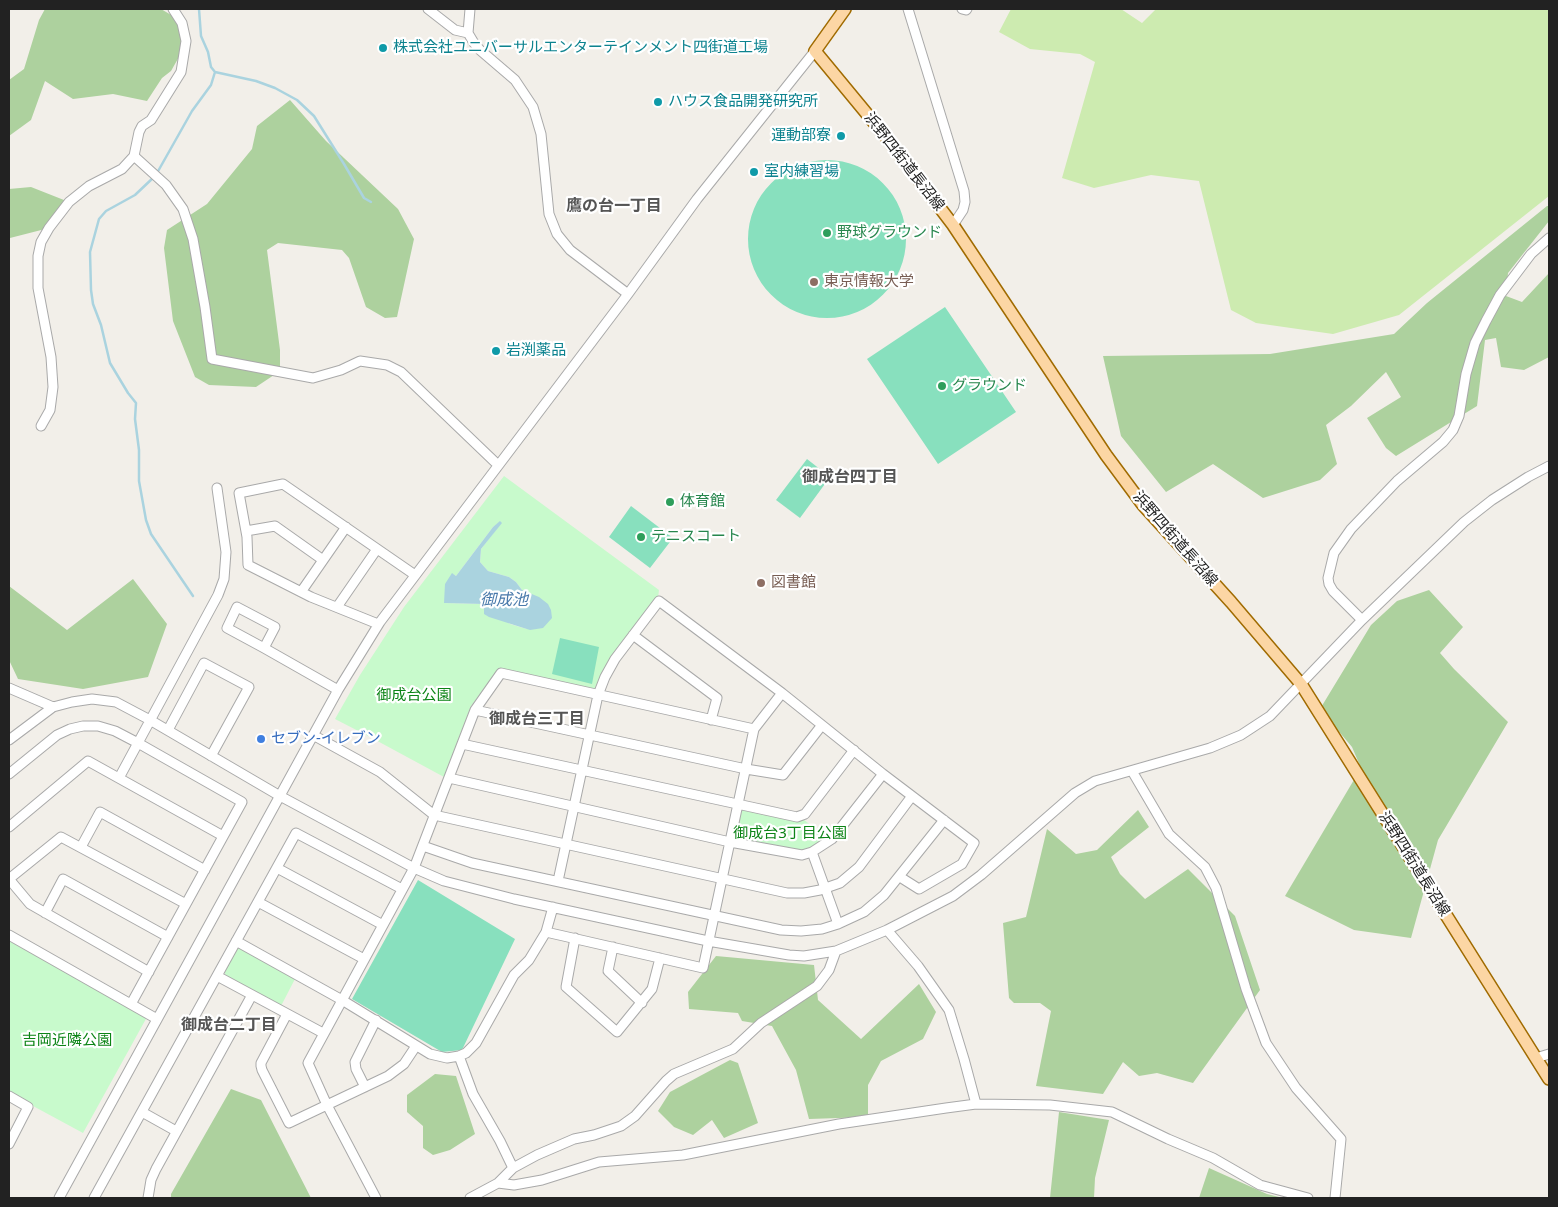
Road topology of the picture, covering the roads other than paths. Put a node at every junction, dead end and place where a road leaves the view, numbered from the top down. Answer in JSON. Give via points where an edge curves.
{"nodes":[{"id":1,"x":172,"y":9,"type":"edge"},
{"id":2,"x":428,"y":9,"type":"edge"},
{"id":3,"x":470,"y":9,"type":"edge"},
{"id":4,"x":845,"y":9,"type":"edge"},
{"id":5,"x":908,"y":9,"type":"edge"},
{"id":6,"x":962,"y":9,"type":"edge"},
{"id":7,"x":967,"y":9,"type":"edge"},
{"id":8,"x":468,"y":33,"type":"junction"},
{"id":9,"x":815,"y":51,"type":"junction"},
{"id":10,"x":134,"y":156,"type":"junction"},
{"id":11,"x":953,"y":225,"type":"junction"},
{"id":12,"x":1549,"y":238,"type":"edge"},
{"id":13,"x":628,"y":294,"type":"junction"},
{"id":14,"x":41,"y":426,"type":"dead end"},
{"id":15,"x":498,"y":465,"type":"junction"},
{"id":16,"x":1549,"y":466,"type":"edge"},
{"id":17,"x":217,"y":488,"type":"dead end"},
{"id":18,"x":346,"y":527,"type":"junction"},
{"id":19,"x":246,"y":531,"type":"junction"},
{"id":20,"x":377,"y":549,"type":"junction"},
{"id":21,"x":323,"y":560,"type":"junction"},
{"id":22,"x":415,"y":575,"type":"junction"},
{"id":23,"x":301,"y":592,"type":"junction"},
{"id":24,"x":337,"y":607,"type":"junction"},
{"id":25,"x":1362,"y":620,"type":"junction"},
{"id":26,"x":378,"y":624,"type":"junction"},
{"id":27,"x":633,"y":635,"type":"junction"},
{"id":28,"x":264,"y":648,"type":"junction"},
{"id":29,"x":1301,"y":684,"type":"junction"},
{"id":30,"x":9,"y":688,"type":"edge"},
{"id":31,"x":338,"y":690,"type":"junction"},
{"id":32,"x":782,"y":693,"type":"junction"},
{"id":33,"x":598,"y":695,"type":"junction"},
{"id":34,"x":53,"y":707,"type":"junction"},
{"id":35,"x":475,"y":710,"type":"junction"},
{"id":36,"x":150,"y":720,"type":"junction"},
{"id":37,"x":711,"y":720,"type":"junction"},
{"id":38,"x":822,"y":725,"type":"junction"},
{"id":39,"x":754,"y":729,"type":"junction"},
{"id":40,"x":168,"y":730,"type":"junction"},
{"id":41,"x":589,"y":735,"type":"junction"},
{"id":42,"x":313,"y":736,"type":"junction"},
{"id":43,"x":9,"y":740,"type":"edge"},
{"id":44,"x":138,"y":743,"type":"junction"},
{"id":45,"x":462,"y":744,"type":"junction"},
{"id":46,"x":854,"y":750,"type":"junction"},
{"id":47,"x":211,"y":756,"type":"junction"},
{"id":48,"x":746,"y":770,"type":"junction"},
{"id":49,"x":582,"y":771,"type":"junction"},
{"id":50,"x":1132,"y":771,"type":"junction"},
{"id":51,"x":9,"y":774,"type":"edge"},
{"id":52,"x":883,"y":774,"type":"junction"},
{"id":53,"x":119,"y":778,"type":"junction"},
{"id":54,"x":449,"y":778,"type":"junction"},
{"id":55,"x":280,"y":796,"type":"junction"},
{"id":56,"x":912,"y":796,"type":"junction"},
{"id":57,"x":738,"y":803,"type":"junction"},
{"id":58,"x":574,"y":806,"type":"junction"},
{"id":59,"x":434,"y":815,"type":"junction"},
{"id":60,"x":944,"y":820,"type":"junction"},
{"id":61,"x":9,"y":827,"type":"edge"},
{"id":62,"x":223,"y":836,"type":"junction"},
{"id":63,"x":730,"y":842,"type":"junction"},
{"id":64,"x":566,"y":844,"type":"junction"},
{"id":65,"x":423,"y":846,"type":"junction"},
{"id":66,"x":81,"y":847,"type":"junction"},
{"id":67,"x":812,"y":852,"type":"junction"},
{"id":68,"x":277,"y":868,"type":"junction"},
{"id":69,"x":414,"y":868,"type":"junction"},
{"id":70,"x":204,"y":870,"type":"junction"},
{"id":71,"x":900,"y":877,"type":"junction"},
{"id":72,"x":9,"y":879,"type":"edge"},
{"id":73,"x":722,"y":879,"type":"junction"},
{"id":74,"x":558,"y":881,"type":"junction"},
{"id":75,"x":824,"y":888,"type":"junction"},
{"id":76,"x":402,"y":889,"type":"junction"},
{"id":77,"x":258,"y":902,"type":"junction"},
{"id":78,"x":186,"y":904,"type":"junction"},
{"id":79,"x":552,"y":907,"type":"junction"},
{"id":80,"x":44,"y":913,"type":"junction"},
{"id":81,"x":714,"y":915,"type":"junction"},
{"id":82,"x":838,"y":924,"type":"junction"},
{"id":83,"x":383,"y":925,"type":"junction"},
{"id":84,"x":888,"y":930,"type":"junction"},
{"id":85,"x":546,"y":932,"type":"junction"},
{"id":86,"x":9,"y":935,"type":"edge"},
{"id":87,"x":168,"y":937,"type":"junction"},
{"id":88,"x":575,"y":938,"type":"junction"},
{"id":89,"x":236,"y":941,"type":"junction"},
{"id":90,"x":708,"y":941,"type":"junction"},
{"id":91,"x":613,"y":947,"type":"junction"},
{"id":92,"x":836,"y":951,"type":"junction"},
{"id":93,"x":660,"y":958,"type":"junction"},
{"id":94,"x":364,"y":959,"type":"junction"},
{"id":95,"x":149,"y":972,"type":"junction"},
{"id":96,"x":217,"y":976,"type":"junction"},
{"id":97,"x":252,"y":995,"type":"junction"},
{"id":98,"x":342,"y":1000,"type":"junction"},
{"id":99,"x":642,"y":1003,"type":"junction"},
{"id":100,"x":131,"y":1004,"type":"junction"},
{"id":101,"x":287,"y":1014,"type":"junction"},
{"id":102,"x":157,"y":1019,"type":"junction"},
{"id":103,"x":376,"y":1020,"type":"junction"},
{"id":104,"x":323,"y":1034,"type":"junction"},
{"id":105,"x":416,"y":1046,"type":"junction"},
{"id":106,"x":1549,"y":1054,"type":"edge"},
{"id":107,"x":459,"y":1056,"type":"junction"},
{"id":108,"x":1536,"y":1058,"type":"junction"},
{"id":109,"x":1549,"y":1079,"type":"edge"},
{"id":110,"x":365,"y":1087,"type":"junction"},
{"id":111,"x":9,"y":1096,"type":"edge"},
{"id":112,"x":976,"y":1104,"type":"junction"},
{"id":113,"x":327,"y":1105,"type":"junction"},
{"id":114,"x":142,"y":1112,"type":"junction"},
{"id":115,"x":176,"y":1131,"type":"junction"},
{"id":116,"x":9,"y":1144,"type":"edge"},
{"id":117,"x":513,"y":1168,"type":"junction"},
{"id":118,"x":498,"y":1183,"type":"junction"},
{"id":119,"x":59,"y":1198,"type":"edge"},
{"id":120,"x":94,"y":1198,"type":"edge"},
{"id":121,"x":148,"y":1198,"type":"edge"},
{"id":122,"x":376,"y":1198,"type":"edge"},
{"id":123,"x":470,"y":1198,"type":"edge"},
{"id":124,"x":1308,"y":1198,"type":"edge"},
{"id":125,"x":1335,"y":1198,"type":"edge"}],
"edges":[{"from":1,"to":10,"type":"street","via":[[182,23],[186,41],[182,72],[151,120],[142,126]]},
{"from":2,"to":8,"type":"street","via":[[455,30]]},
{"from":3,"to":8,"type":"street"},
{"from":4,"to":9,"type":"main road"},
{"from":5,"to":11,"type":"street","via":[[964,192],[963,210]]},
{"from":6,"to":7,"type":"street"},
{"from":8,"to":13,"type":"street","via":[[480,50],[515,80],[533,107],[541,134],[549,214],[558,234],[570,250]]},
{"from":9,"to":11,"type":"main road","name":"浜野四街道長沼線"},
{"from":9,"to":13,"type":"street","via":[[697,199]]},
{"from":10,"to":14,"type":"street","via":[[122,169],[89,186],[69,202],[41,242],[38,288],[52,357],[52,387],[50,410]]},
{"from":10,"to":15,"type":"street","via":[[166,185],[184,209],[193,240],[212,359],[313,378],[360,361],[387,365],[401,372]]},
{"from":11,"to":29,"type":"main road","name":"浜野四街道長沼線","via":[[1106,455],[1143,505]]},
{"from":12,"to":25,"type":"street","via":[[1531,254],[1500,295],[1475,343],[1453,430],[1397,481],[1351,529],[1334,553],[1329,584]]},
{"from":13,"to":15,"type":"street"},
{"from":15,"to":22,"type":"street"},
{"from":16,"to":25,"type":"street","via":[[1492,500],[1464,522]]},
{"from":17,"to":36,"type":"street","via":[[226,552],[224,579]]},
{"from":18,"to":19,"type":"street","via":[[283,484],[239,493]]},
{"from":18,"to":20,"type":"street"},
{"from":18,"to":21,"type":"street"},
{"from":19,"to":21,"type":"street","via":[[275,526]]},
{"from":19,"to":23,"type":"street","via":[[248,565]]},
{"from":20,"to":22,"type":"street"},
{"from":20,"to":24,"type":"street"},
{"from":21,"to":23,"type":"street"},
{"from":22,"to":26,"type":"street"},
{"from":23,"to":24,"type":"street"},
{"from":24,"to":26,"type":"street"},
{"from":25,"to":29,"type":"street"},
{"from":26,"to":31,"type":"street"},
{"from":27,"to":32,"type":"street","via":[[659,602]]},
{"from":27,"to":33,"type":"street","via":[[604,676]]},
{"from":27,"to":37,"type":"street","via":[[717,698]]},
{"from":28,"to":28,"type":"street","via":[[275,627],[237,607],[227,628]]},
{"from":28,"to":31,"type":"street"},
{"from":29,"to":50,"type":"street","via":[[1270,716],[1241,735],[1210,748]]},
{"from":29,"to":108,"type":"main road","name":"浜野四街道長沼線"},
{"from":30,"to":34,"type":"street"},
{"from":31,"to":42,"type":"street"},
{"from":32,"to":38,"type":"street"},
{"from":32,"to":39,"type":"street"},
{"from":33,"to":35,"type":"street","via":[[501,673]]},
{"from":33,"to":37,"type":"street"},
{"from":33,"to":41,"type":"street"},
{"from":34,"to":36,"type":"street","via":[[92,699],[116,702]]},
{"from":34,"to":43,"type":"street"},
{"from":35,"to":41,"type":"street"},
{"from":35,"to":45,"type":"street"},
{"from":36,"to":40,"type":"street"},
{"from":36,"to":44,"type":"street"},
{"from":37,"to":39,"type":"street"},
{"from":38,"to":46,"type":"street"},
{"from":38,"to":48,"type":"street","via":[[783,775]]},
{"from":39,"to":48,"type":"street"},
{"from":40,"to":47,"type":"street"},
{"from":40,"to":47,"type":"street","via":[[204,663],[249,687]]},
{"from":41,"to":48,"type":"street"},
{"from":41,"to":49,"type":"street"},
{"from":42,"to":55,"type":"street"},
{"from":42,"to":59,"type":"street","via":[[380,772]]},
{"from":44,"to":51,"type":"street","via":[[98,726],[70,729],[48,742]]},
{"from":44,"to":53,"type":"street"},
{"from":44,"to":62,"type":"street","via":[[242,802]]},
{"from":45,"to":49,"type":"street"},
{"from":45,"to":54,"type":"street"},
{"from":46,"to":52,"type":"street"},
{"from":46,"to":57,"type":"street","via":[[801,816]]},
{"from":47,"to":55,"type":"street"},
{"from":48,"to":57,"type":"street"},
{"from":49,"to":57,"type":"street"},
{"from":49,"to":58,"type":"street"},
{"from":50,"to":84,"type":"street","via":[[1095,782],[1075,793],[981,875],[931,909]]},
{"from":50,"to":125,"type":"street","via":[[1169,834],[1205,867],[1216,888],[1266,1043],[1296,1088],[1341,1138]]},
{"from":52,"to":56,"type":"street"},
{"from":52,"to":67,"type":"street","via":[[832,839]]},
{"from":53,"to":61,"type":"street","via":[[88,761]]},
{"from":53,"to":62,"type":"street"},
{"from":54,"to":58,"type":"street"},
{"from":54,"to":59,"type":"street"},
{"from":55,"to":69,"type":"street"},
{"from":55,"to":102,"type":"street"},
{"from":56,"to":60,"type":"street"},
{"from":56,"to":75,"type":"street","via":[[859,867],[840,883]]},
{"from":57,"to":63,"type":"street"},
{"from":58,"to":63,"type":"street"},
{"from":58,"to":64,"type":"street"},
{"from":59,"to":64,"type":"street"},
{"from":59,"to":65,"type":"street"},
{"from":60,"to":71,"type":"street"},
{"from":60,"to":71,"type":"street","via":[[974,843],[962,864],[919,889]]},
{"from":62,"to":70,"type":"street"},
{"from":63,"to":67,"type":"street","via":[[792,854]]},
{"from":63,"to":73,"type":"street"},
{"from":64,"to":73,"type":"street"},
{"from":64,"to":74,"type":"street"},
{"from":65,"to":69,"type":"street"},
{"from":65,"to":74,"type":"street","via":[[472,863]]},
{"from":66,"to":70,"type":"street","via":[[100,812]]},
{"from":66,"to":72,"type":"street","via":[[61,837]]},
{"from":66,"to":78,"type":"street"},
{"from":67,"to":75,"type":"street"},
{"from":68,"to":76,"type":"street","via":[[296,833]]},
{"from":68,"to":77,"type":"street"},
{"from":68,"to":83,"type":"street"},
{"from":69,"to":76,"type":"street"},
{"from":69,"to":79,"type":"street","via":[[477,891]]},
{"from":70,"to":78,"type":"street"},
{"from":71,"to":82,"type":"street","via":[[864,912]]},
{"from":72,"to":80,"type":"street","via":[[30,904]]},
{"from":73,"to":75,"type":"street","via":[[787,893]]},
{"from":73,"to":81,"type":"street"},
{"from":74,"to":81,"type":"street"},
{"from":75,"to":82,"type":"street"},
{"from":76,"to":83,"type":"street"},
{"from":77,"to":89,"type":"street"},
{"from":77,"to":94,"type":"street"},
{"from":78,"to":87,"type":"street"},
{"from":79,"to":85,"type":"street"},
{"from":79,"to":90,"type":"street"},
{"from":80,"to":87,"type":"street","via":[[63,879]]},
{"from":80,"to":95,"type":"street"},
{"from":81,"to":82,"type":"street","via":[[782,930],[822,929]]},
{"from":81,"to":90,"type":"street"},
{"from":83,"to":94,"type":"street"},
{"from":84,"to":92,"type":"street"},
{"from":84,"to":112,"type":"street","via":[[949,1010]]},
{"from":85,"to":88,"type":"street"},
{"from":85,"to":107,"type":"street","via":[[529,960],[514,976],[476,1043]]},
{"from":86,"to":100,"type":"street"},
{"from":87,"to":95,"type":"street"},
{"from":88,"to":91,"type":"street"},
{"from":88,"to":99,"type":"street","via":[[566,987],[617,1032]]},
{"from":89,"to":96,"type":"street"},
{"from":89,"to":98,"type":"street"},
{"from":90,"to":92,"type":"street","via":[[789,955]]},
{"from":90,"to":93,"type":"street","via":[[703,968]]},
{"from":91,"to":93,"type":"street"},
{"from":91,"to":99,"type":"street","via":[[608,971]]},
{"from":92,"to":117,"type":"street","via":[[830,970],[817,986],[761,1023],[733,1049],[674,1074],[635,1116],[621,1126],[555,1146]]},
{"from":93,"to":99,"type":"street","via":[[652,989]]},
{"from":94,"to":98,"type":"street"},
{"from":95,"to":100,"type":"street"},
{"from":96,"to":97,"type":"street"},
{"from":96,"to":114,"type":"street"},
{"from":97,"to":101,"type":"street"},
{"from":97,"to":115,"type":"street"},
{"from":98,"to":103,"type":"street"},
{"from":98,"to":104,"type":"street"},
{"from":100,"to":102,"type":"street"},
{"from":101,"to":104,"type":"street"},
{"from":101,"to":113,"type":"street","via":[[261,1062],[262,1070],[289,1122]]},
{"from":102,"to":119,"type":"street"},
{"from":103,"to":105,"type":"street"},
{"from":103,"to":110,"type":"street","via":[[355,1062]]},
{"from":104,"to":113,"type":"street","via":[[308,1062]]},
{"from":105,"to":107,"type":"street","via":[[439,1057]]},
{"from":105,"to":110,"type":"street","via":[[397,1070]]},
{"from":106,"to":108,"type":"street"},
{"from":107,"to":117,"type":"street","via":[[473,1094]]},
{"from":108,"to":109,"type":"main road","name":"浜野四街道長沼線"},
{"from":110,"to":113,"type":"street"},
{"from":111,"to":116,"type":"street","via":[[28,1107]]},
{"from":112,"to":118,"type":"street","via":[[840,1124],[683,1155],[599,1162],[514,1186]]},
{"from":112,"to":124,"type":"street","via":[[1050,1104],[1112,1112],[1213,1158],[1260,1185]]},
{"from":113,"to":122,"type":"street"},
{"from":114,"to":115,"type":"street"},
{"from":114,"to":120,"type":"street"},
{"from":115,"to":121,"type":"street","via":[[151,1180]]},
{"from":117,"to":118,"type":"street"},
{"from":118,"to":123,"type":"street"}]}
